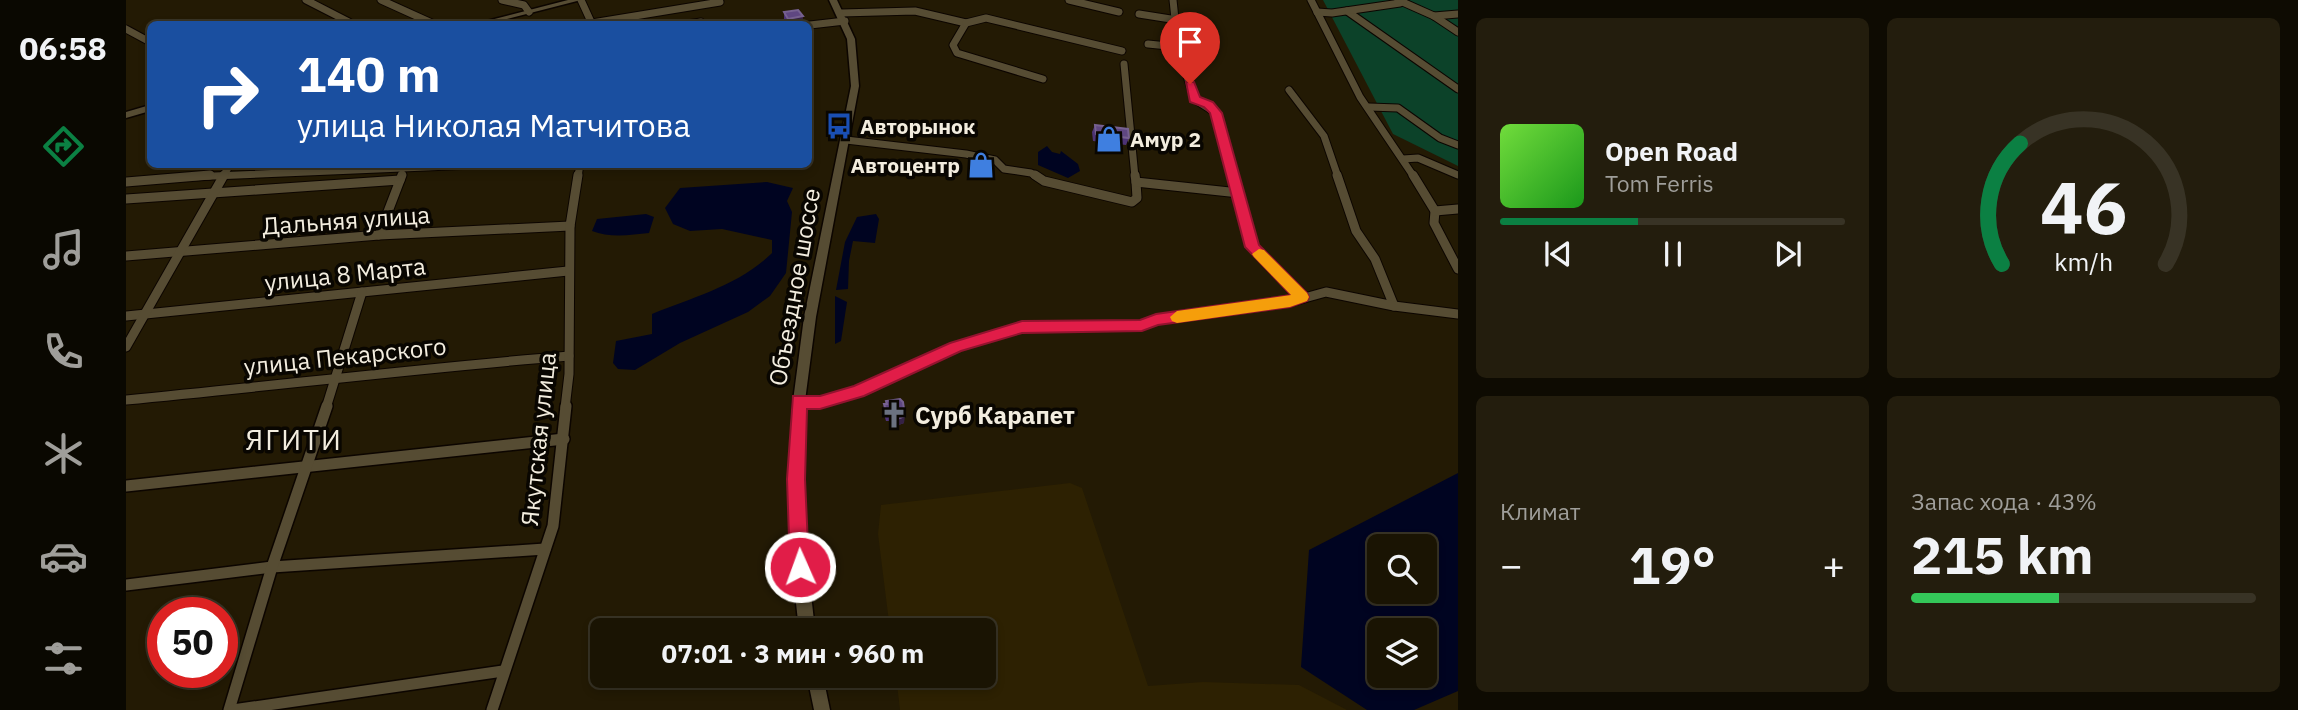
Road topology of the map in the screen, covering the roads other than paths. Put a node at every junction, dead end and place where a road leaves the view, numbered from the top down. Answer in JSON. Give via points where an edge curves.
{"nodes":[{"id":1,"x":306,"y":0,"type":"edge"},
{"id":2,"x":381,"y":0,"type":"edge"},
{"id":3,"x":502,"y":0,"type":"edge"},
{"id":4,"x":579,"y":0,"type":"edge"},
{"id":5,"x":833,"y":0,"type":"edge"},
{"id":6,"x":1069,"y":0,"type":"edge"},
{"id":7,"x":1173,"y":0,"type":"edge"},
{"id":8,"x":1311,"y":0,"type":"edge"},
{"id":9,"x":720,"y":2,"type":"edge"},
{"id":10,"x":1399,"y":2,"type":"edge"},
{"id":11,"x":1347,"y":11,"type":"junction"},
{"id":12,"x":529,"y":12,"type":"junction"},
{"id":13,"x":1119,"y":12,"type":"dead end"},
{"id":14,"x":1317,"y":12,"type":"junction"},
{"id":15,"x":1139,"y":14,"type":"dead end"},
{"id":16,"x":1458,"y":14,"type":"edge"},
{"id":17,"x":1434,"y":16,"type":"junction"},
{"id":18,"x":843,"y":17,"type":"junction"},
{"id":19,"x":1177,"y":20,"type":"junction"},
{"id":20,"x":347,"y":21,"type":"edge"},
{"id":21,"x":427,"y":21,"type":"edge"},
{"id":22,"x":492,"y":21,"type":"edge"},
{"id":23,"x":590,"y":21,"type":"edge"},
{"id":24,"x":609,"y":21,"type":"edge"},
{"id":25,"x":966,"y":23,"type":"junction"},
{"id":26,"x":812,"y":25,"type":"edge"},
{"id":27,"x":126,"y":29,"type":"edge"},
{"id":28,"x":1458,"y":32,"type":"edge"},
{"id":29,"x":147,"y":40,"type":"edge"},
{"id":30,"x":1148,"y":44,"type":"dead end"},
{"id":31,"x":1178,"y":47,"type":"junction"},
{"id":32,"x":1122,"y":51,"type":"dead end"},
{"id":33,"x":1124,"y":64,"type":"dead end"},
{"id":34,"x":1043,"y":79,"type":"dead end"},
{"id":35,"x":1458,"y":81,"type":"edge"},
{"id":36,"x":1448,"y":82,"type":"junction"},
{"id":37,"x":1458,"y":89,"type":"edge"},
{"id":38,"x":1289,"y":90,"type":"dead end"},
{"id":39,"x":1369,"y":107,"type":"junction"},
{"id":40,"x":147,"y":109,"type":"edge"},
{"id":41,"x":126,"y":115,"type":"edge"},
{"id":42,"x":846,"y":140,"type":"junction"},
{"id":43,"x":1458,"y":145,"type":"edge"},
{"id":44,"x":1403,"y":159,"type":"junction"},
{"id":45,"x":228,"y":168,"type":"edge"},
{"id":46,"x":371,"y":168,"type":"edge"},
{"id":47,"x":404,"y":168,"type":"edge"},
{"id":48,"x":579,"y":168,"type":"edge"},
{"id":49,"x":225,"y":174,"type":"junction"},
{"id":50,"x":1458,"y":175,"type":"edge"},
{"id":51,"x":400,"y":180,"type":"junction"},
{"id":52,"x":126,"y":182,"type":"edge"},
{"id":53,"x":1136,"y":182,"type":"junction"},
{"id":54,"x":216,"y":191,"type":"junction"},
{"id":55,"x":1238,"y":193,"type":"junction"},
{"id":56,"x":126,"y":199,"type":"edge"},
{"id":57,"x":1458,"y":209,"type":"edge"},
{"id":58,"x":1435,"y":211,"type":"junction"},
{"id":59,"x":570,"y":226,"type":"junction"},
{"id":60,"x":379,"y":235,"type":"junction"},
{"id":61,"x":178,"y":253,"type":"junction"},
{"id":62,"x":126,"y":256,"type":"edge"},
{"id":63,"x":1458,"y":269,"type":"edge"},
{"id":64,"x":568,"y":271,"type":"junction"},
{"id":65,"x":362,"y":292,"type":"junction"},
{"id":66,"x":1302,"y":297,"type":"junction"},
{"id":67,"x":1394,"y":306,"type":"junction"},
{"id":68,"x":144,"y":314,"type":"junction"},
{"id":69,"x":1458,"y":314,"type":"edge"},
{"id":70,"x":126,"y":316,"type":"edge"},
{"id":71,"x":126,"y":346,"type":"edge"},
{"id":72,"x":569,"y":356,"type":"junction"},
{"id":73,"x":335,"y":380,"type":"junction"},
{"id":74,"x":126,"y":400,"type":"edge"},
{"id":75,"x":799,"y":401,"type":"junction"},
{"id":76,"x":564,"y":439,"type":"junction"},
{"id":77,"x":305,"y":466,"type":"junction"},
{"id":78,"x":126,"y":486,"type":"edge"},
{"id":79,"x":545,"y":549,"type":"junction"},
{"id":80,"x":272,"y":568,"type":"junction"},
{"id":81,"x":126,"y":585,"type":"edge"},
{"id":82,"x":806,"y":618,"type":"edge"},
{"id":83,"x":503,"y":671,"type":"junction"},
{"id":84,"x":817,"y":688,"type":"edge"},
{"id":85,"x":231,"y":710,"type":"edge"},
{"id":86,"x":492,"y":710,"type":"edge"},
{"id":87,"x":822,"y":710,"type":"edge"}],
"edges":[{"from":1,"to":20,"type":"street"},
{"from":2,"to":21,"type":"street"},
{"from":3,"to":12,"type":"street","via":[[524,5]]},
{"from":4,"to":12,"type":"main road"},
{"from":4,"to":23,"type":"street"},
{"from":5,"to":18,"type":"main road","name":"Объездное шоссе"},
{"from":6,"to":13,"type":"street"},
{"from":7,"to":19,"type":"street"},
{"from":8,"to":14,"type":"street"},
{"from":9,"to":24,"type":"street"},
{"from":10,"to":11,"type":"street"},
{"from":10,"to":17,"type":"street"},
{"from":11,"to":14,"type":"street"},
{"from":11,"to":36,"type":"street"},
{"from":12,"to":22,"type":"main road"},
{"from":14,"to":39,"type":"street"},
{"from":15,"to":19,"type":"street"},
{"from":16,"to":17,"type":"street"},
{"from":17,"to":28,"type":"street"},
{"from":18,"to":25,"type":"street","via":[[915,10]]},
{"from":18,"to":26,"type":"street"},
{"from":18,"to":42,"type":"main road","name":"Объездное шоссе","via":[[853,48],[855,86]]},
{"from":19,"to":31,"type":"street"},
{"from":25,"to":32,"type":"street","via":[[986,18]]},
{"from":25,"to":34,"type":"street","via":[[953,45],[957,53]]},
{"from":27,"to":29,"type":"street"},
{"from":30,"to":31,"type":"street"},
{"from":31,"to":55,"type":"street","via":[[1194,99],[1209,104],[1216,113]]},
{"from":33,"to":53,"type":"street"},
{"from":35,"to":36,"type":"street"},
{"from":36,"to":37,"type":"street"},
{"from":38,"to":67,"type":"street","via":[[1324,136],[1356,232],[1375,259]]},
{"from":39,"to":43,"type":"street","via":[[1399,109],[1433,136]]},
{"from":39,"to":44,"type":"street"},
{"from":40,"to":41,"type":"main road"},
{"from":42,"to":53,"type":"street","via":[[995,160],[1003,169],[1120,201],[1137,198]]},
{"from":42,"to":75,"type":"main road","name":"Объездное шоссе","via":[[810,317]]},
{"from":44,"to":50,"type":"street","via":[[1418,158]]},
{"from":44,"to":58,"type":"street"},
{"from":45,"to":49,"type":"street"},
{"from":46,"to":49,"type":"street"},
{"from":47,"to":51,"type":"street"},
{"from":48,"to":59,"type":"street","name":"Якутская улица"},
{"from":49,"to":52,"type":"street"},
{"from":49,"to":54,"type":"street"},
{"from":51,"to":54,"type":"street"},
{"from":51,"to":60,"type":"street"},
{"from":53,"to":55,"type":"street"},
{"from":54,"to":56,"type":"street"},
{"from":54,"to":61,"type":"street"},
{"from":55,"to":66,"type":"street","via":[[1252,247]]},
{"from":57,"to":58,"type":"street"},
{"from":58,"to":63,"type":"street","via":[[1433,223]]},
{"from":59,"to":60,"type":"street","name":"Дальняя улица"},
{"from":59,"to":64,"type":"street","name":"Якутская улица"},
{"from":60,"to":61,"type":"street","name":"Дальняя улица"},
{"from":61,"to":62,"type":"street","name":"Дальняя улица"},
{"from":61,"to":68,"type":"street"},
{"from":64,"to":65,"type":"street","name":"улица 8 Марта"},
{"from":64,"to":72,"type":"street","name":"Якутская улица"},
{"from":65,"to":68,"type":"street","name":"улица 8 Марта"},
{"from":65,"to":73,"type":"street"},
{"from":66,"to":67,"type":"street","via":[[1326,292]]},
{"from":66,"to":75,"type":"street","via":[[1142,326],[1022,327],[956,347],[858,392],[820,402]]},
{"from":67,"to":69,"type":"street"},
{"from":68,"to":70,"type":"street","name":"улица 8 Марта"},
{"from":68,"to":71,"type":"street"},
{"from":72,"to":73,"type":"street","name":"улица Пекарского"},
{"from":72,"to":76,"type":"street","name":"Якутская улица"},
{"from":73,"to":74,"type":"street","name":"улица Пекарского"},
{"from":73,"to":77,"type":"street"},
{"from":75,"to":82,"type":"main road","name":"Объездное шоссе","via":[[796,479]]},
{"from":76,"to":77,"type":"street"},
{"from":76,"to":79,"type":"street","name":"Якутская улица","via":[[553,526]]},
{"from":77,"to":78,"type":"street"},
{"from":77,"to":80,"type":"street"},
{"from":79,"to":80,"type":"street"},
{"from":79,"to":83,"type":"street","name":"Якутская улица"},
{"from":80,"to":81,"type":"street"},
{"from":80,"to":85,"type":"street"},
{"from":83,"to":85,"type":"street"},
{"from":83,"to":86,"type":"street","name":"Якутская улица"},
{"from":84,"to":87,"type":"main road"}]}
